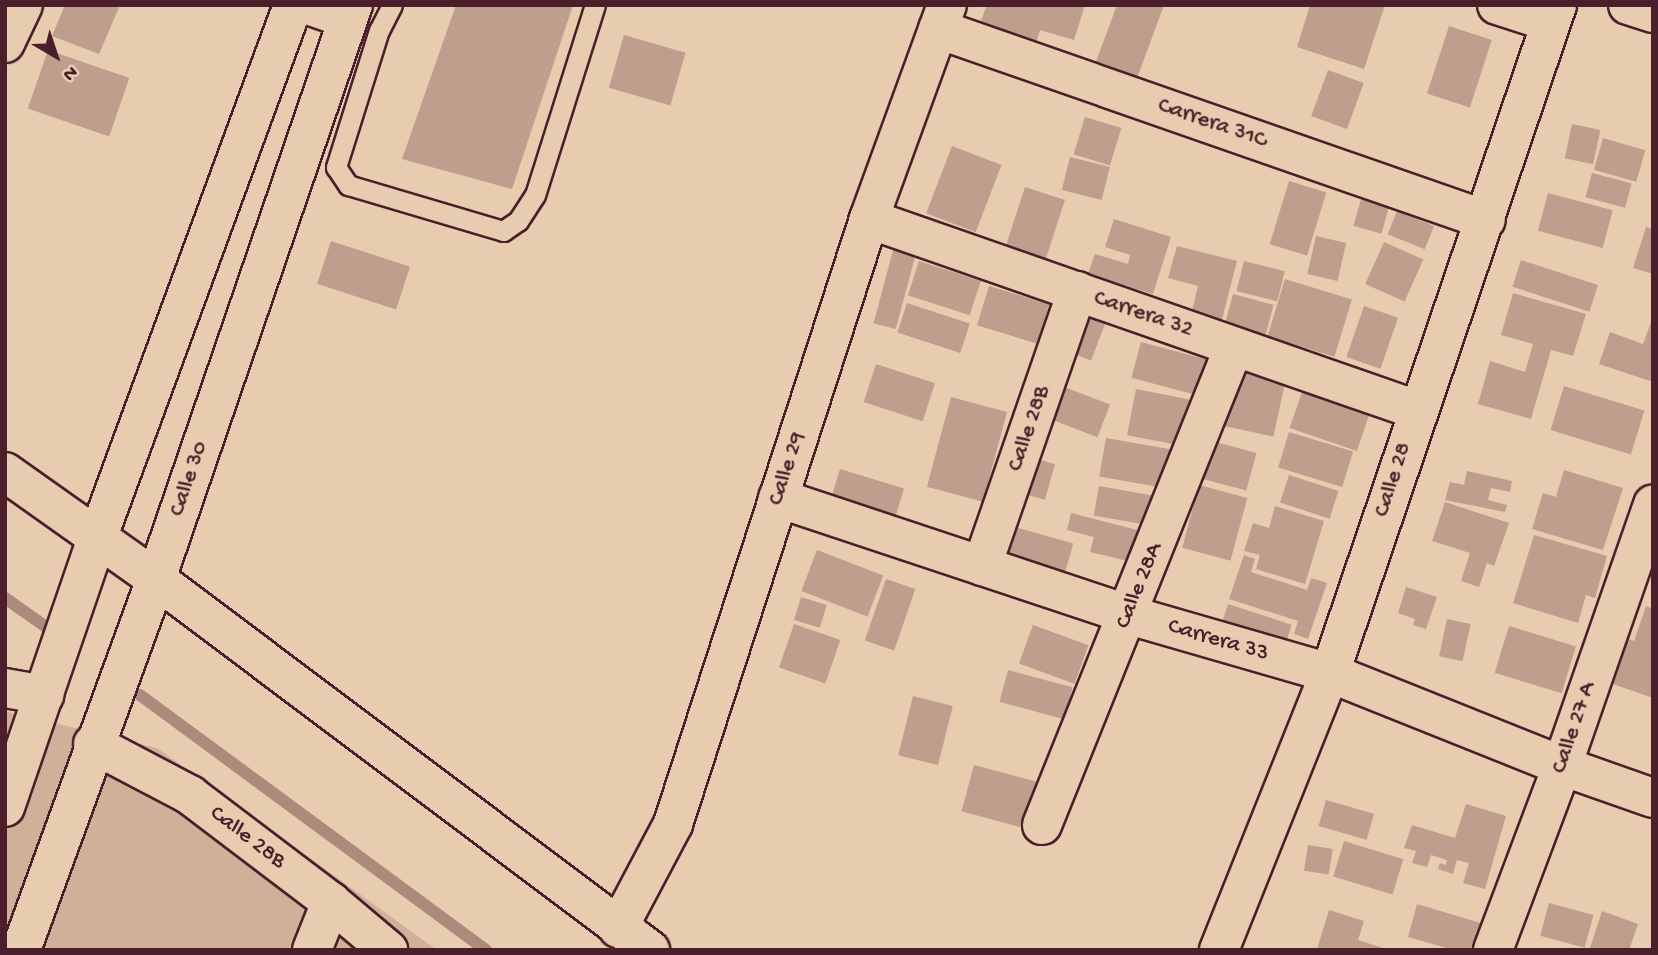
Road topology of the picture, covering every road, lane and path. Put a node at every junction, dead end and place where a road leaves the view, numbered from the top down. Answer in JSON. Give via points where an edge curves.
{"nodes":[{"id":1,"x":23,"y":5,"type":"edge"},
{"id":2,"x":293,"y":5,"type":"edge"},
{"id":3,"x":308,"y":5,"type":"edge"},
{"id":4,"x":392,"y":5,"type":"edge"},
{"id":5,"x":595,"y":5,"type":"edge"},
{"id":6,"x":1497,"y":5,"type":"edge"},
{"id":7,"x":1629,"y":5,"type":"edge"},
{"id":8,"x":1653,"y":13,"type":"edge"},
{"id":9,"x":1553,"y":14,"type":"edge"},
{"id":10,"x":942,"y":17,"type":"edge"},
{"id":11,"x":360,"y":18,"type":"edge"},
{"id":12,"x":5,"y":43,"type":"edge"},
{"id":13,"x":869,"y":219,"type":"junction"},
{"id":14,"x":1486,"y":220,"type":"junction"},
{"id":15,"x":1077,"y":291,"type":"junction"},
{"id":16,"x":1234,"y":346,"type":"junction"},
{"id":17,"x":1417,"y":410,"type":"junction"},
{"id":18,"x":5,"y":472,"type":"edge"},
{"id":19,"x":778,"y":498,"type":"junction"},
{"id":20,"x":1653,"y":504,"type":"edge"},
{"id":21,"x":97,"y":539,"type":"junction"},
{"id":22,"x":982,"y":566,"type":"junction"},
{"id":23,"x":156,"y":579,"type":"junction"},
{"id":24,"x":1129,"y":615,"type":"junction"},
{"id":25,"x":1330,"y":673,"type":"junction"},
{"id":26,"x":5,"y":688,"type":"edge"},
{"id":27,"x":44,"y":695,"type":"junction"},
{"id":28,"x":93,"y":744,"type":"junction"},
{"id":29,"x":1562,"y":766,"type":"junction"},
{"id":30,"x":1653,"y":798,"type":"edge"},
{"id":31,"x":5,"y":807,"type":"edge"},
{"id":32,"x":1042,"y":825,"type":"dead end"},
{"id":33,"x":331,"y":902,"type":"junction"},
{"id":34,"x":618,"y":928,"type":"junction"},
{"id":35,"x":21,"y":950,"type":"edge"},
{"id":36,"x":312,"y":950,"type":"edge"},
{"id":37,"x":388,"y":950,"type":"edge"},
{"id":38,"x":650,"y":950,"type":"edge"},
{"id":39,"x":1219,"y":950,"type":"edge"},
{"id":40,"x":1493,"y":950,"type":"edge"}],
"edges":[{"from":1,"to":12,"type":"street"},
{"from":2,"to":21,"type":"street"},
{"from":3,"to":11,"type":"street"},
{"from":4,"to":11,"type":"lane"},
{"from":5,"to":11,"type":"lane","via":[[535,195],[518,221],[503,231],[348,185],[340,176],[336,167]]},
{"from":6,"to":9,"type":"street"},
{"from":7,"to":8,"type":"street"},
{"from":9,"to":14,"type":"street","name":"Calle 28"},
{"from":10,"to":13,"type":"street","name":"Calle 29"},
{"from":10,"to":14,"type":"street","name":"Carrera 31C"},
{"from":11,"to":23,"type":"street","name":"Calle 30"},
{"from":13,"to":15,"type":"street","name":"Carrera 32"},
{"from":13,"to":19,"type":"street","name":"Calle 29"},
{"from":14,"to":17,"type":"street","name":"Calle 28"},
{"from":15,"to":16,"type":"street","name":"Carrera 32"},
{"from":15,"to":22,"type":"street","name":"Calle 28B"},
{"from":16,"to":17,"type":"street","name":"Carrera 32"},
{"from":16,"to":24,"type":"street","name":"Calle 28A"},
{"from":17,"to":25,"type":"street","name":"Calle 28"},
{"from":18,"to":21,"type":"street"},
{"from":19,"to":22,"type":"street","name":"Carrera 33"},
{"from":19,"to":34,"type":"street","name":"Calle 29","via":[[673,824]]},
{"from":20,"to":29,"type":"street","name":"Calle 27 A"},
{"from":21,"to":23,"type":"street"},
{"from":21,"to":27,"type":"street"},
{"from":22,"to":24,"type":"street","name":"Carrera 33"},
{"from":23,"to":28,"type":"street","name":"Calle 30"},
{"from":23,"to":34,"type":"street"},
{"from":24,"to":25,"type":"street","name":"Carrera 33"},
{"from":24,"to":32,"type":"street","name":"Calle 28A"},
{"from":25,"to":29,"type":"street","name":"Carrera 33"},
{"from":25,"to":39,"type":"street","name":"Calle 28"},
{"from":26,"to":27,"type":"street"},
{"from":27,"to":31,"type":"street"},
{"from":28,"to":33,"type":"street","name":"Calle 28B","via":[[190,795]]},
{"from":28,"to":35,"type":"street","name":"Calle 30"},
{"from":29,"to":30,"type":"street","name":"Carrera 33"},
{"from":29,"to":40,"type":"street","name":"Calle 27 A"},
{"from":33,"to":36,"type":"street"},
{"from":33,"to":37,"type":"street","name":"Calle 28B"},
{"from":34,"to":38,"type":"street"}]}
